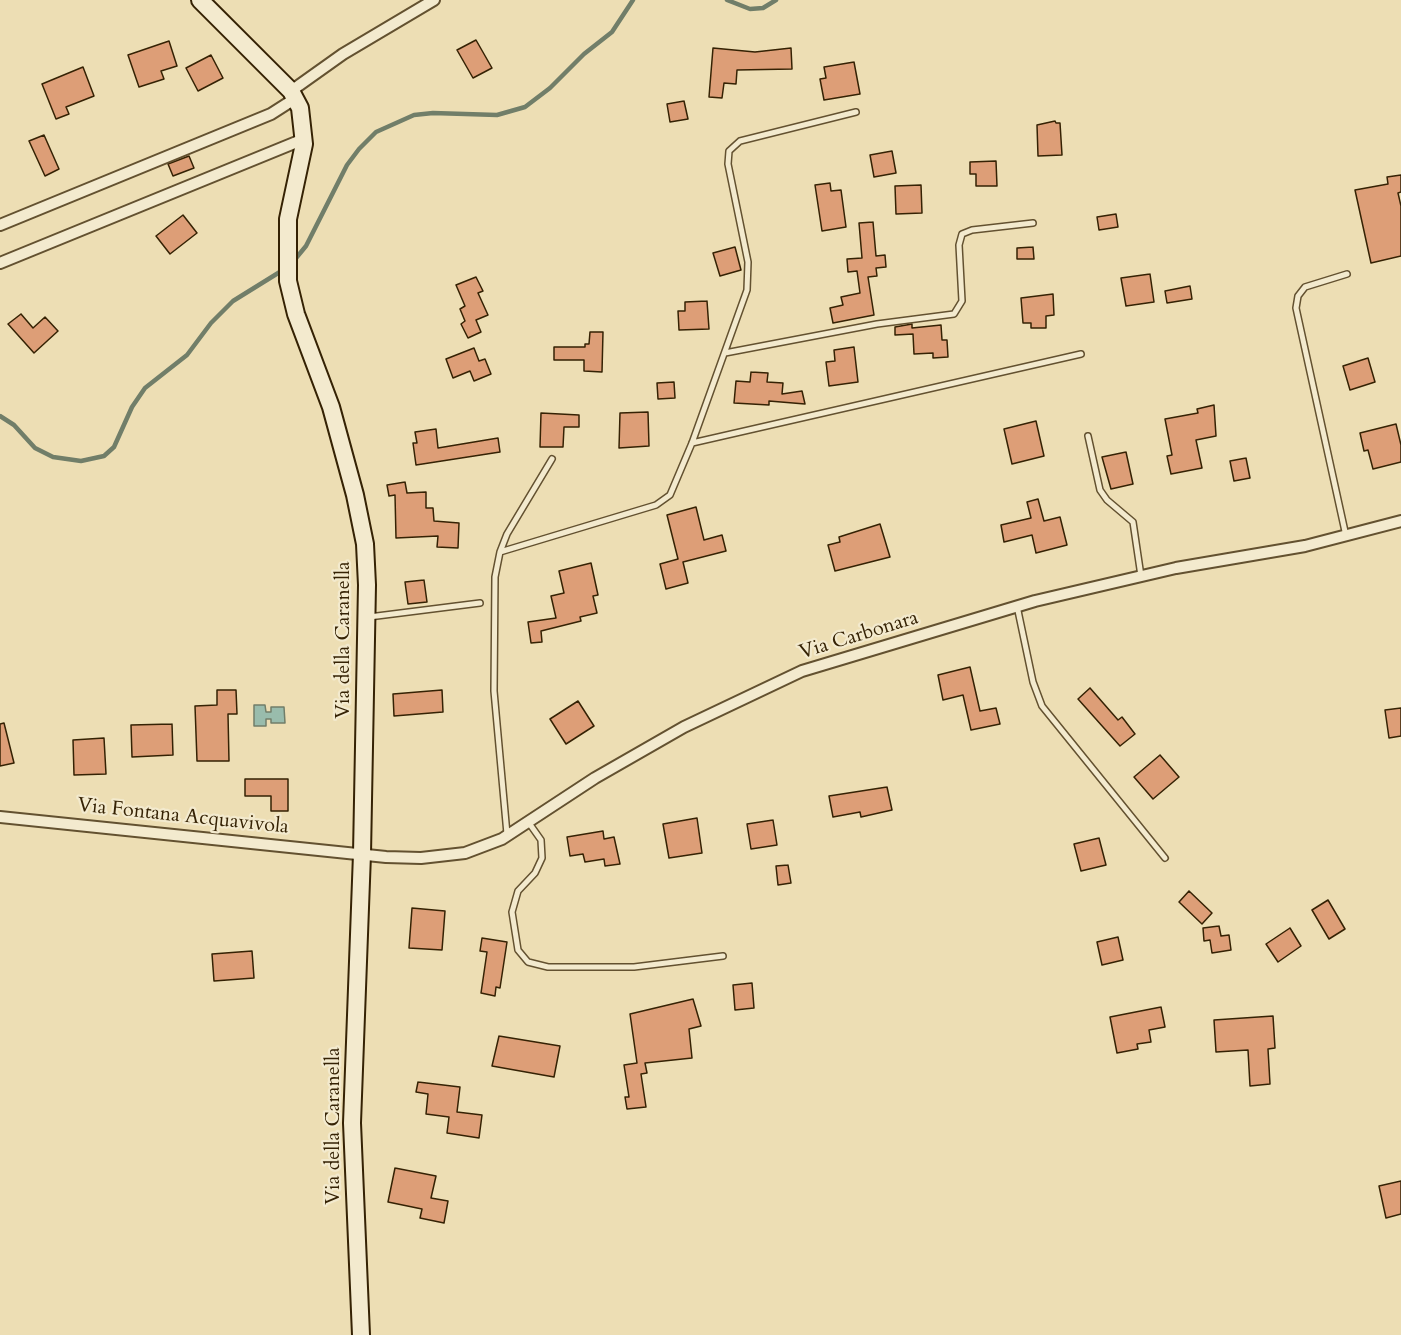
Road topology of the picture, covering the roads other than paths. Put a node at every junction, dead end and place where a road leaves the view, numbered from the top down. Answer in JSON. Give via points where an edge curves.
{"nodes":[{"id":1,"x":200,"y":0,"type":"edge"},
{"id":2,"x":434,"y":0,"type":"edge"},
{"id":3,"x":293,"y":95,"type":"junction"},
{"id":4,"x":856,"y":112,"type":"dead end"},
{"id":5,"x":304,"y":139,"type":"junction"},
{"id":6,"x":1032,"y":223,"type":"dead end"},
{"id":7,"x":0,"y":225,"type":"edge"},
{"id":8,"x":0,"y":263,"type":"edge"},
{"id":9,"x":1347,"y":274,"type":"dead end"},
{"id":10,"x":725,"y":353,"type":"junction"},
{"id":11,"x":1081,"y":354,"type":"dead end"},
{"id":12,"x":1088,"y":436,"type":"dead end"},
{"id":13,"x":692,"y":443,"type":"junction"},
{"id":14,"x":552,"y":459,"type":"dead end"},
{"id":15,"x":1401,"y":521,"type":"edge"},
{"id":16,"x":1346,"y":536,"type":"junction"},
{"id":17,"x":500,"y":552,"type":"junction"},
{"id":18,"x":1141,"y":576,"type":"junction"},
{"id":19,"x":480,"y":603,"type":"dead end"},
{"id":20,"x":1017,"y":606,"type":"junction"},
{"id":21,"x":367,"y":617,"type":"junction"},
{"id":22,"x":0,"y":817,"type":"edge"},
{"id":23,"x":529,"y":823,"type":"junction"},
{"id":24,"x":507,"y":836,"type":"junction"},
{"id":25,"x":362,"y":854,"type":"junction"},
{"id":26,"x":1165,"y":858,"type":"dead end"},
{"id":27,"x":723,"y":956,"type":"dead end"},
{"id":28,"x":361,"y":1335,"type":"edge"}],
"edges":[{"from":1,"to":3,"type":"main road"},
{"from":2,"to":3,"type":"street","via":[[349,50]]},
{"from":3,"to":5,"type":"main road","name":"Via della Caranella","via":[[303,120]]},
{"from":3,"to":7,"type":"street","via":[[271,114]]},
{"from":4,"to":10,"type":"lane","via":[[740,141],[729,152],[748,275],[743,304]]},
{"from":5,"to":8,"type":"street"},
{"from":5,"to":21,"type":"main road","name":"Via della Caranella","via":[[289,206],[287,273],[294,306],[328,398],[359,512],[366,554]]},
{"from":6,"to":10,"type":"lane","via":[[962,234],[962,301],[954,314],[877,324]]},
{"from":9,"to":16,"type":"lane","via":[[1305,287],[1296,308]]},
{"from":10,"to":13,"type":"lane"},
{"from":11,"to":13,"type":"lane"},
{"from":12,"to":18,"type":"lane","via":[[1100,490],[1133,522]]},
{"from":13,"to":17,"type":"lane","via":[[674,489],[661,503]]},
{"from":14,"to":17,"type":"lane"},
{"from":15,"to":16,"type":"street","name":"Via Carbonara"},
{"from":16,"to":18,"type":"street","name":"Via Carbonara"},
{"from":17,"to":24,"type":"lane","via":[[495,577],[494,691]]},
{"from":18,"to":20,"type":"street","name":"Via Carbonara"},
{"from":19,"to":21,"type":"lane"},
{"from":20,"to":23,"type":"street","name":"Via Carbonara","via":[[802,671],[684,727],[595,778]]},
{"from":20,"to":26,"type":"lane","via":[[1042,706]]},
{"from":21,"to":25,"type":"main road","name":"Via della Caranella"},
{"from":22,"to":25,"type":"street","name":"Via Fontana Acquavivola"},
{"from":23,"to":24,"type":"street","name":"Via Carbonara"},
{"from":23,"to":27,"type":"lane","via":[[541,840],[542,858],[535,873],[518,891],[512,912],[518,950],[528,962],[548,967],[634,968]]},
{"from":24,"to":25,"type":"street","name":"Via Carbonara","via":[[482,848],[445,856]]},
{"from":25,"to":28,"type":"main road","name":"Via della Caranella","via":[[352,1123]]}]}
